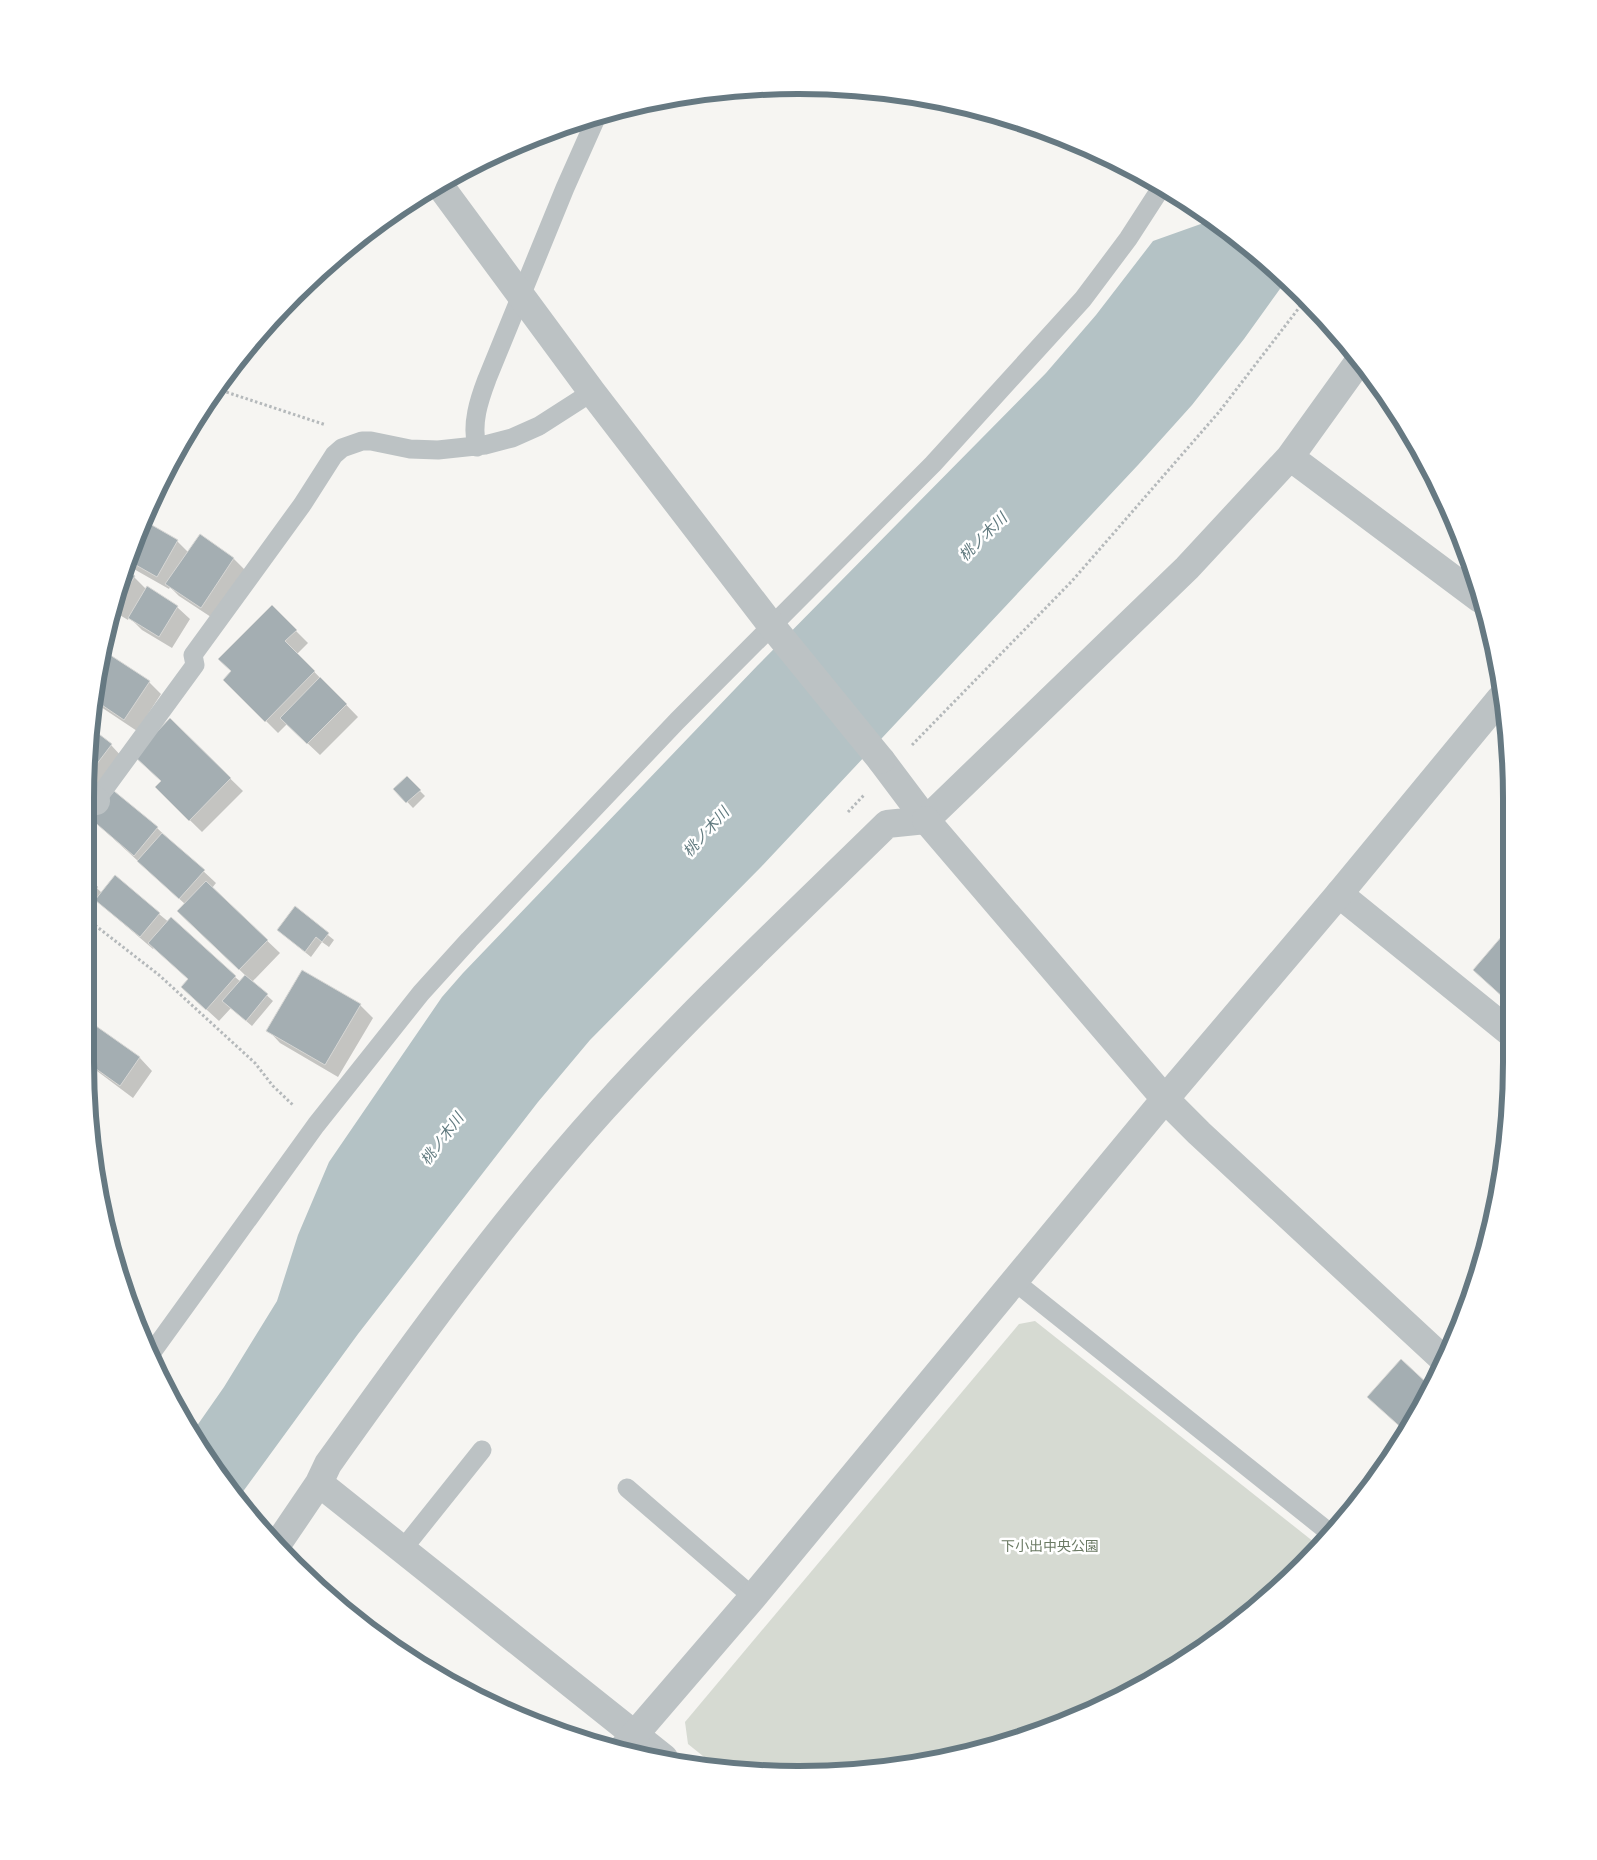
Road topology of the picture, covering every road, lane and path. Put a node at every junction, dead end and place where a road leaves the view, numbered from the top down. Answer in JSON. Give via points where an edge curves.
{"nodes":[{"id":1,"x":593,"y":125,"type":"edge"},
{"id":2,"x":443,"y":190,"type":"edge"},
{"id":3,"x":1158,"y":193,"type":"edge"},
{"id":4,"x":521,"y":295,"type":"junction"},
{"id":5,"x":1355,"y":365,"type":"edge"},
{"id":6,"x":224,"y":391,"type":"edge"},
{"id":7,"x":592,"y":392,"type":"junction"},
{"id":8,"x":352,"y":444,"type":"junction"},
{"id":9,"x":477,"y":447,"type":"junction"},
{"id":10,"x":1290,"y":456,"type":"junction"},
{"id":11,"x":1472,"y":593,"type":"edge"},
{"id":12,"x":773,"y":627,"type":"junction"},
{"id":13,"x":1496,"y":703,"type":"edge"},
{"id":14,"x":94,"y":800,"type":"edge"},
{"id":15,"x":926,"y":820,"type":"junction"},
{"id":16,"x":1339,"y":894,"type":"junction"},
{"id":17,"x":94,"y":924,"type":"edge"},
{"id":18,"x":1503,"y":1027,"type":"edge"},
{"id":19,"x":1165,"y":1099,"type":"junction"},
{"id":20,"x":316,"y":1125,"type":"junction"},
{"id":21,"x":1014,"y":1281,"type":"junction"},
{"id":22,"x":155,"y":1348,"type":"edge"},
{"id":23,"x":1439,"y":1355,"type":"edge"},
{"id":24,"x":482,"y":1450,"type":"dead end"},
{"id":25,"x":319,"y":1483,"type":"junction"},
{"id":26,"x":627,"y":1488,"type":"dead end"},
{"id":27,"x":1325,"y":1529,"type":"edge"},
{"id":28,"x":281,"y":1539,"type":"edge"},
{"id":29,"x":402,"y":1550,"type":"junction"},
{"id":30,"x":753,"y":1597,"type":"junction"},
{"id":31,"x":630,"y":1740,"type":"edge"},
{"id":32,"x":649,"y":1750,"type":"edge"}],
"edges":[{"from":1,"to":4,"type":"lane"},
{"from":2,"to":4,"type":"street"},
{"from":3,"to":12,"type":"lane","via":[[1083,300],[933,464]]},
{"from":4,"to":7,"type":"street"},
{"from":4,"to":9,"type":"lane","via":[[477,407],[474,438]]},
{"from":5,"to":10,"type":"street"},
{"from":6,"to":8,"type":"path","via":[[337,428]]},
{"from":7,"to":9,"type":"lane","via":[[539,426],[512,438]]},
{"from":7,"to":12,"type":"street"},
{"from":8,"to":9,"type":"lane","via":[[371,441],[410,449],[438,450]]},
{"from":8,"to":14,"type":"lane","via":[[334,454],[302,505],[193,655],[195,665]]},
{"from":10,"to":11,"type":"street"},
{"from":10,"to":15,"type":"street","via":[[1187,568]]},
{"from":12,"to":15,"type":"street"},
{"from":12,"to":20,"type":"lane","via":[[677,721],[469,940],[421,994]]},
{"from":13,"to":16,"type":"street"},
{"from":15,"to":19,"type":"street"},
{"from":15,"to":25,"type":"street","via":[[887,824],[687,1021],[603,1110],[528,1198],[425,1329],[328,1464]]},
{"from":16,"to":18,"type":"street"},
{"from":16,"to":19,"type":"street"},
{"from":17,"to":20,"type":"path","via":[[159,975],[255,1063],[273,1086]]},
{"from":19,"to":21,"type":"street"},
{"from":19,"to":23,"type":"street"},
{"from":20,"to":22,"type":"lane"},
{"from":21,"to":27,"type":"lane"},
{"from":21,"to":30,"type":"street"},
{"from":24,"to":29,"type":"lane"},
{"from":25,"to":28,"type":"street"},
{"from":25,"to":29,"type":"street"},
{"from":26,"to":30,"type":"lane"},
{"from":29,"to":31,"type":"street"},
{"from":30,"to":31,"type":"street"},
{"from":31,"to":32,"type":"street"}]}
